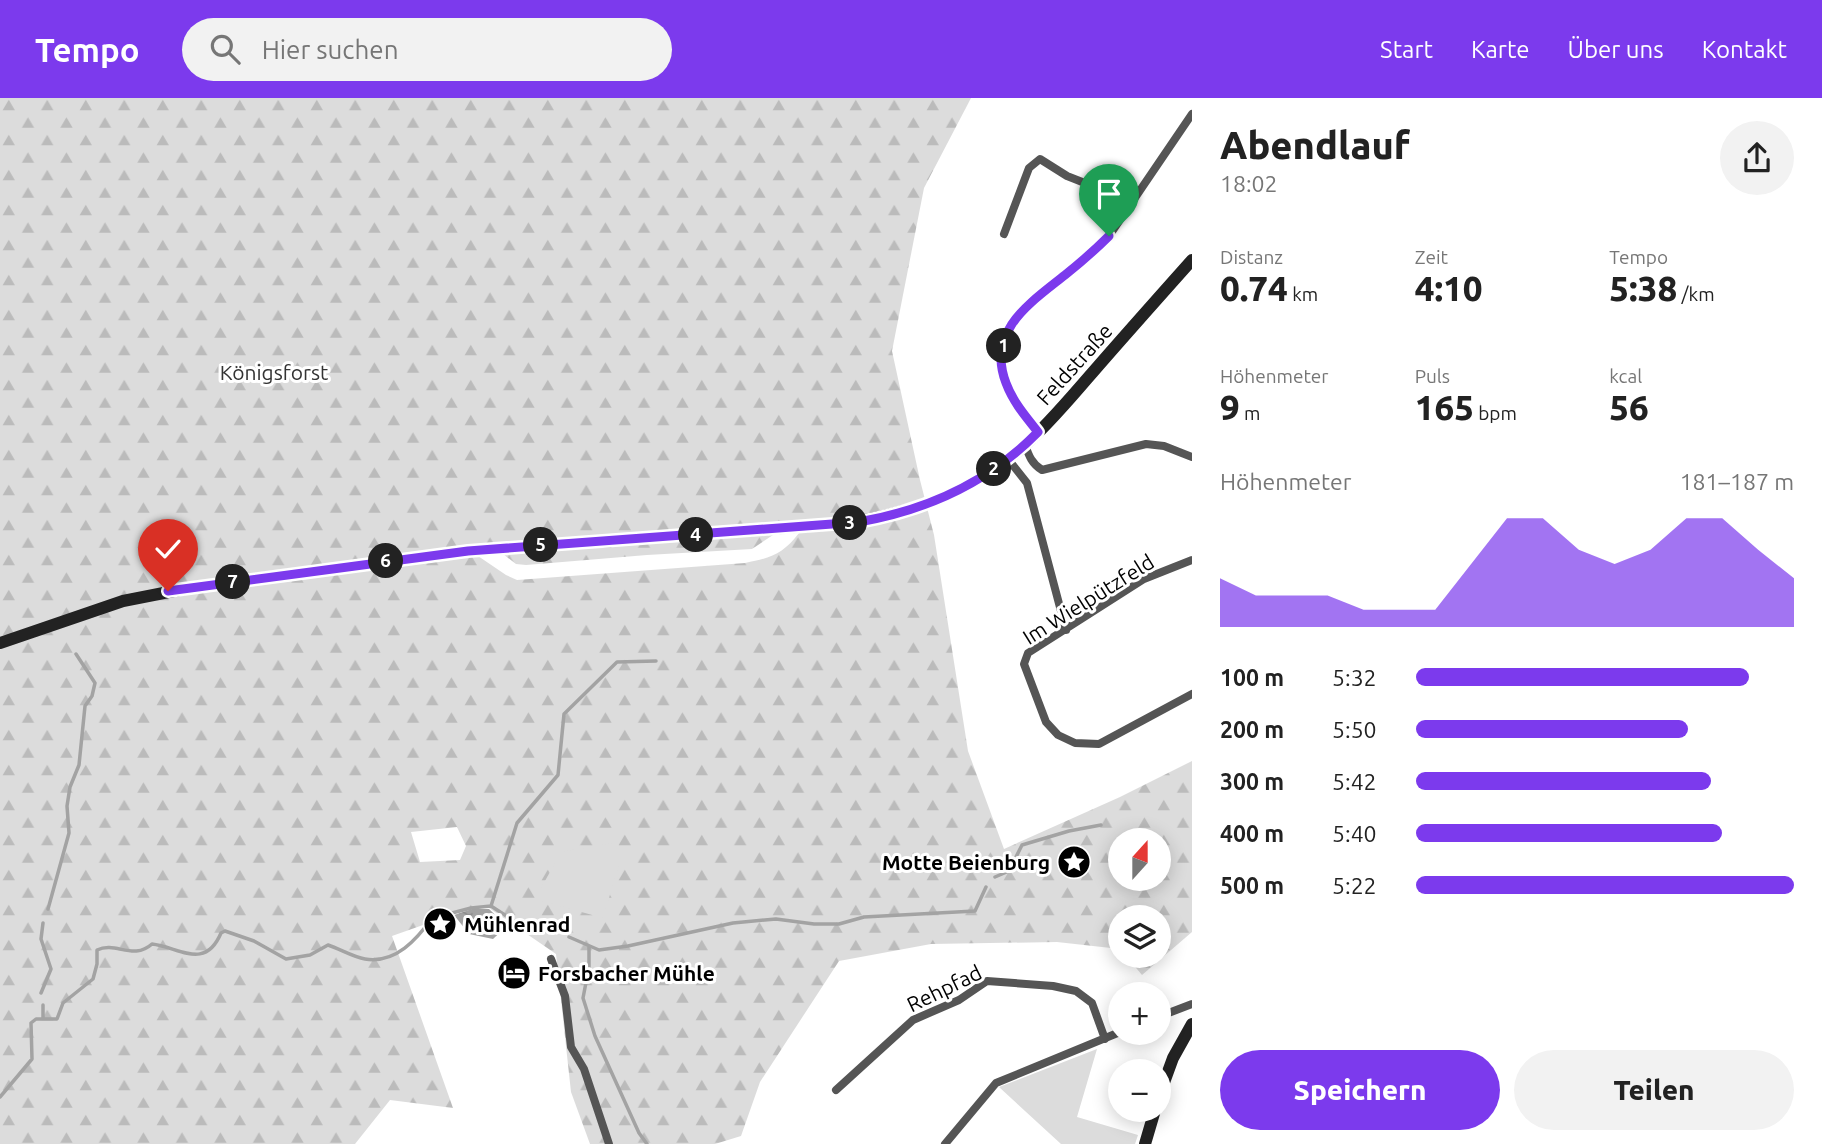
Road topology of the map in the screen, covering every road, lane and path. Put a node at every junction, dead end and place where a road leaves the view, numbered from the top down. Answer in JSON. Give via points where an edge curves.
{"nodes":[{"id":1,"x":1192,"y":114,"type":"edge"},
{"id":2,"x":1133,"y":202,"type":"junction"},
{"id":3,"x":1004,"y":234,"type":"dead end"},
{"id":4,"x":1192,"y":260,"type":"edge"},
{"id":5,"x":1038,"y":432,"type":"junction"},
{"id":6,"x":1026,"y":445,"type":"junction"},
{"id":7,"x":1192,"y":457,"type":"edge"},
{"id":8,"x":1008,"y":459,"type":"junction"},
{"id":9,"x":1042,"y":470,"type":"junction"},
{"id":10,"x":1027,"y":483,"type":"junction"},
{"id":11,"x":1192,"y":560,"type":"edge"},
{"id":12,"x":1066,"y":630,"type":"junction"},
{"id":13,"x":0,"y":643,"type":"edge"},
{"id":14,"x":1192,"y":694,"type":"edge"},
{"id":15,"x":551,"y":959,"type":"dead end"},
{"id":16,"x":1192,"y":1004,"type":"edge"},
{"id":17,"x":1171,"y":1012,"type":"edge"},
{"id":18,"x":1192,"y":1024,"type":"edge"},
{"id":19,"x":1108,"y":1038,"type":"edge"},
{"id":20,"x":1105,"y":1039,"type":"junction"},
{"id":21,"x":1171,"y":1063,"type":"edge"},
{"id":22,"x":836,"y":1090,"type":"dead end"},
{"id":23,"x":1152,"y":1122,"type":"edge"},
{"id":24,"x":609,"y":1144,"type":"edge"},
{"id":25,"x":945,"y":1144,"type":"edge"},
{"id":26,"x":1145,"y":1144,"type":"edge"}],
"edges":[{"from":1,"to":2,"type":"street"},
{"from":2,"to":3,"type":"street","via":[[1068,176],[1040,159],[1029,168]]},
{"from":2,"to":5,"type":"street","via":[[1109,236],[1021,310],[1008,332],[1002,354],[1004,380]]},
{"from":4,"to":5,"type":"main road","name":"Feldstraße"},
{"from":5,"to":6,"type":"main road","name":"Feldstraße"},
{"from":6,"to":8,"type":"main road","name":"Feldstraße"},
{"from":6,"to":9,"type":"street"},
{"from":7,"to":9,"type":"street","via":[[1146,444]]},
{"from":8,"to":10,"type":"street"},
{"from":8,"to":13,"type":"main road","name":"Feldstraße","via":[[948,496],[910,511],[859,522],[468,551],[178,589],[123,601]]},
{"from":9,"to":10,"type":"street"},
{"from":10,"to":12,"type":"street"},
{"from":11,"to":12,"type":"street","name":"Im Wielpützfeld","via":[[1144,579]]},
{"from":12,"to":14,"type":"street","name":"Im Wielpützfeld","via":[[1028,653],[1024,664],[1040,712],[1058,736],[1075,743],[1099,744]]},
{"from":15,"to":24,"type":"street","via":[[565,996],[571,1046],[584,1069]]},
{"from":16,"to":17,"type":"street"},
{"from":18,"to":21,"type":"main road"},
{"from":19,"to":20,"type":"street"},
{"from":20,"to":22,"type":"street","name":"Rehpfad","via":[[1091,1003],[1076,991],[987,981],[959,1000],[913,1020]]},
{"from":20,"to":25,"type":"street","via":[[996,1083]]},
{"from":23,"to":26,"type":"main road"}]}
